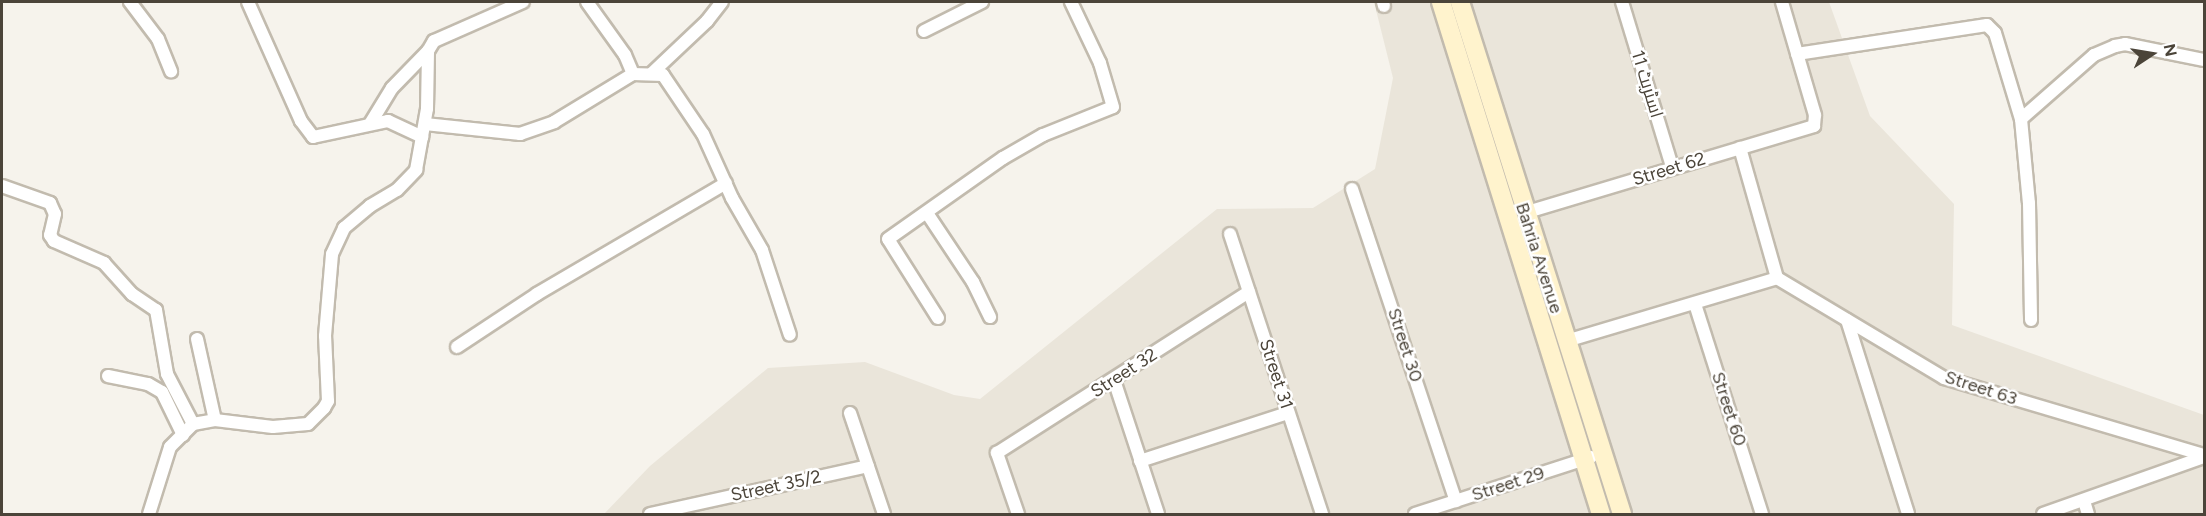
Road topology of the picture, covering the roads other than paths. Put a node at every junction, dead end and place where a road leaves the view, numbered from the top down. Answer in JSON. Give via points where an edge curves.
{"nodes":[{"id":1,"x":130,"y":2,"type":"edge"},
{"id":2,"x":248,"y":2,"type":"edge"},
{"id":3,"x":523,"y":2,"type":"edge"},
{"id":4,"x":586,"y":2,"type":"edge"},
{"id":5,"x":722,"y":2,"type":"edge"},
{"id":6,"x":982,"y":2,"type":"edge"},
{"id":7,"x":1071,"y":2,"type":"edge"},
{"id":8,"x":1441,"y":2,"type":"edge"},
{"id":9,"x":1460,"y":2,"type":"edge"},
{"id":10,"x":1622,"y":2,"type":"edge"},
{"id":11,"x":1782,"y":2,"type":"edge"},
{"id":12,"x":924,"y":31,"type":"dead end"},
{"id":13,"x":428,"y":51,"type":"junction"},
{"id":14,"x":1797,"y":54,"type":"junction"},
{"id":15,"x":2205,"y":60,"type":"edge"},
{"id":16,"x":171,"y":71,"type":"dead end"},
{"id":17,"x":652,"y":73,"type":"junction"},
{"id":18,"x":633,"y":74,"type":"junction"},
{"id":19,"x":2021,"y":119,"type":"junction"},
{"id":20,"x":370,"y":124,"type":"junction"},
{"id":21,"x":424,"y":131,"type":"junction"},
{"id":22,"x":1740,"y":148,"type":"junction"},
{"id":23,"x":1672,"y":167,"type":"junction"},
{"id":24,"x":726,"y":183,"type":"junction"},
{"id":25,"x":2,"y":186,"type":"edge"},
{"id":26,"x":1352,"y":189,"type":"dead end"},
{"id":27,"x":927,"y":213,"type":"junction"},
{"id":28,"x":1524,"y":213,"type":"junction"},
{"id":29,"x":1230,"y":234,"type":"dead end"},
{"id":30,"x":1777,"y":278,"type":"junction"},
{"id":31,"x":1249,"y":292,"type":"junction"},
{"id":32,"x":1695,"y":304,"type":"junction"},
{"id":33,"x":990,"y":317,"type":"dead end"},
{"id":34,"x":939,"y":318,"type":"dead end"},
{"id":35,"x":1847,"y":320,"type":"junction"},
{"id":36,"x":2031,"y":320,"type":"dead end"},
{"id":37,"x":790,"y":335,"type":"dead end"},
{"id":38,"x":197,"y":339,"type":"dead end"},
{"id":39,"x":1566,"y":340,"type":"junction"},
{"id":40,"x":457,"y":347,"type":"dead end"},
{"id":41,"x":108,"y":376,"type":"dead end"},
{"id":42,"x":1114,"y":380,"type":"junction"},
{"id":43,"x":850,"y":413,"type":"dead end"},
{"id":44,"x":1288,"y":413,"type":"junction"},
{"id":45,"x":215,"y":420,"type":"junction"},
{"id":46,"x":194,"y":424,"type":"junction"},
{"id":47,"x":183,"y":435,"type":"junction"},
{"id":48,"x":1602,"y":453,"type":"junction"},
{"id":49,"x":2205,"y":456,"type":"edge"},
{"id":50,"x":1583,"y":460,"type":"junction"},
{"id":51,"x":1140,"y":461,"type":"junction"},
{"id":52,"x":868,"y":466,"type":"junction"},
{"id":53,"x":1456,"y":501,"type":"junction"},
{"id":54,"x":2084,"y":501,"type":"junction"},
{"id":55,"x":149,"y":514,"type":"edge"},
{"id":56,"x":650,"y":514,"type":"edge"},
{"id":57,"x":884,"y":514,"type":"edge"},
{"id":58,"x":1018,"y":514,"type":"edge"},
{"id":59,"x":1158,"y":514,"type":"edge"},
{"id":60,"x":1322,"y":514,"type":"edge"},
{"id":61,"x":1415,"y":514,"type":"edge"},
{"id":62,"x":1601,"y":514,"type":"edge"},
{"id":63,"x":1622,"y":514,"type":"edge"},
{"id":64,"x":1762,"y":514,"type":"edge"},
{"id":65,"x":1908,"y":514,"type":"edge"},
{"id":66,"x":2043,"y":514,"type":"edge"},
{"id":67,"x":2088,"y":514,"type":"edge"}],
"edges":[{"from":1,"to":16,"type":"street","via":[[158,39]]},
{"from":2,"to":20,"type":"street","via":[[301,121],[313,137]]},
{"from":3,"to":13,"type":"street","via":[[435,41]]},
{"from":4,"to":18,"type":"street","via":[[625,55]]},
{"from":5,"to":17,"type":"street"},
{"from":6,"to":12,"type":"street"},
{"from":7,"to":27,"type":"street","via":[[1110,89],[1111,110],[1043,135]]},
{"from":8,"to":50,"type":"street","name":"Bahria Avenue"},
{"from":9,"to":28,"type":"street","name":"Bahria Avenue"},
{"from":10,"to":23,"type":"street","name":"اسٹریٹ 11"},
{"from":11,"to":14,"type":"street"},
{"from":13,"to":20,"type":"street","via":[[392,88]]},
{"from":13,"to":21,"type":"street"},
{"from":14,"to":19,"type":"street","via":[[1987,25],[1999,45]]},
{"from":14,"to":22,"type":"street","name":"Street 62","via":[[1815,115],[1814,126]]},
{"from":15,"to":19,"type":"street","via":[[2125,44],[2115,46],[2094,55]]},
{"from":17,"to":18,"type":"street"},
{"from":17,"to":24,"type":"street","via":[[669,79],[703,134]]},
{"from":18,"to":21,"type":"street","via":[[554,122],[520,134]]},
{"from":19,"to":36,"type":"street","via":[[2029,203]]},
{"from":20,"to":21,"type":"street","via":[[396,123]]},
{"from":21,"to":45,"type":"street","via":[[416,170],[397,190],[369,206],[344,228],[332,254],[326,336],[328,401],[324,408],[308,424],[273,427]]},
{"from":22,"to":23,"type":"street","name":"Street 62"},
{"from":22,"to":30,"type":"street"},
{"from":23,"to":28,"type":"street","name":"Street 62"},
{"from":24,"to":37,"type":"street","via":[[762,250]]},
{"from":24,"to":40,"type":"street","via":[[537,294]]},
{"from":25,"to":46,"type":"street","via":[[50,203],[55,214],[50,235],[54,241],[104,263],[132,294],[156,310],[166,374]]},
{"from":26,"to":53,"type":"street","name":"Street 30"},
{"from":27,"to":33,"type":"street","via":[[973,282]]},
{"from":27,"to":34,"type":"street","via":[[888,239]]},
{"from":28,"to":39,"type":"street","name":"Bahria Avenue"},
{"from":29,"to":31,"type":"street","name":"Street 31"},
{"from":30,"to":32,"type":"street"},
{"from":30,"to":35,"type":"street","name":"Street 63"},
{"from":31,"to":42,"type":"street","name":"Street 32"},
{"from":31,"to":44,"type":"street","name":"Street 31"},
{"from":32,"to":39,"type":"street"},
{"from":32,"to":64,"type":"street","name":"Street 60"},
{"from":35,"to":49,"type":"street","name":"Street 63","via":[[1944,378]]},
{"from":35,"to":65,"type":"street"},
{"from":38,"to":45,"type":"street"},
{"from":39,"to":48,"type":"street","name":"Bahria Avenue"},
{"from":41,"to":47,"type":"street","via":[[148,384],[162,392]]},
{"from":42,"to":51,"type":"street"},
{"from":42,"to":58,"type":"street","name":"Street 32","via":[[997,453]]},
{"from":43,"to":52,"type":"street"},
{"from":44,"to":51,"type":"street"},
{"from":44,"to":60,"type":"street","name":"Street 31"},
{"from":45,"to":46,"type":"street"},
{"from":46,"to":47,"type":"street"},
{"from":47,"to":55,"type":"street","via":[[170,447]]},
{"from":48,"to":50,"type":"street","name":"Street 29"},
{"from":48,"to":63,"type":"street","name":"Bahria Avenue"},
{"from":49,"to":54,"type":"street"},
{"from":50,"to":53,"type":"street","name":"Street 29"},
{"from":50,"to":62,"type":"street","name":"Bahria Avenue"},
{"from":51,"to":59,"type":"street"},
{"from":52,"to":56,"type":"street","name":"Street 35/2"},
{"from":52,"to":57,"type":"street"},
{"from":53,"to":61,"type":"street","name":"Street 29"},
{"from":54,"to":66,"type":"street"},
{"from":54,"to":67,"type":"street"}]}
